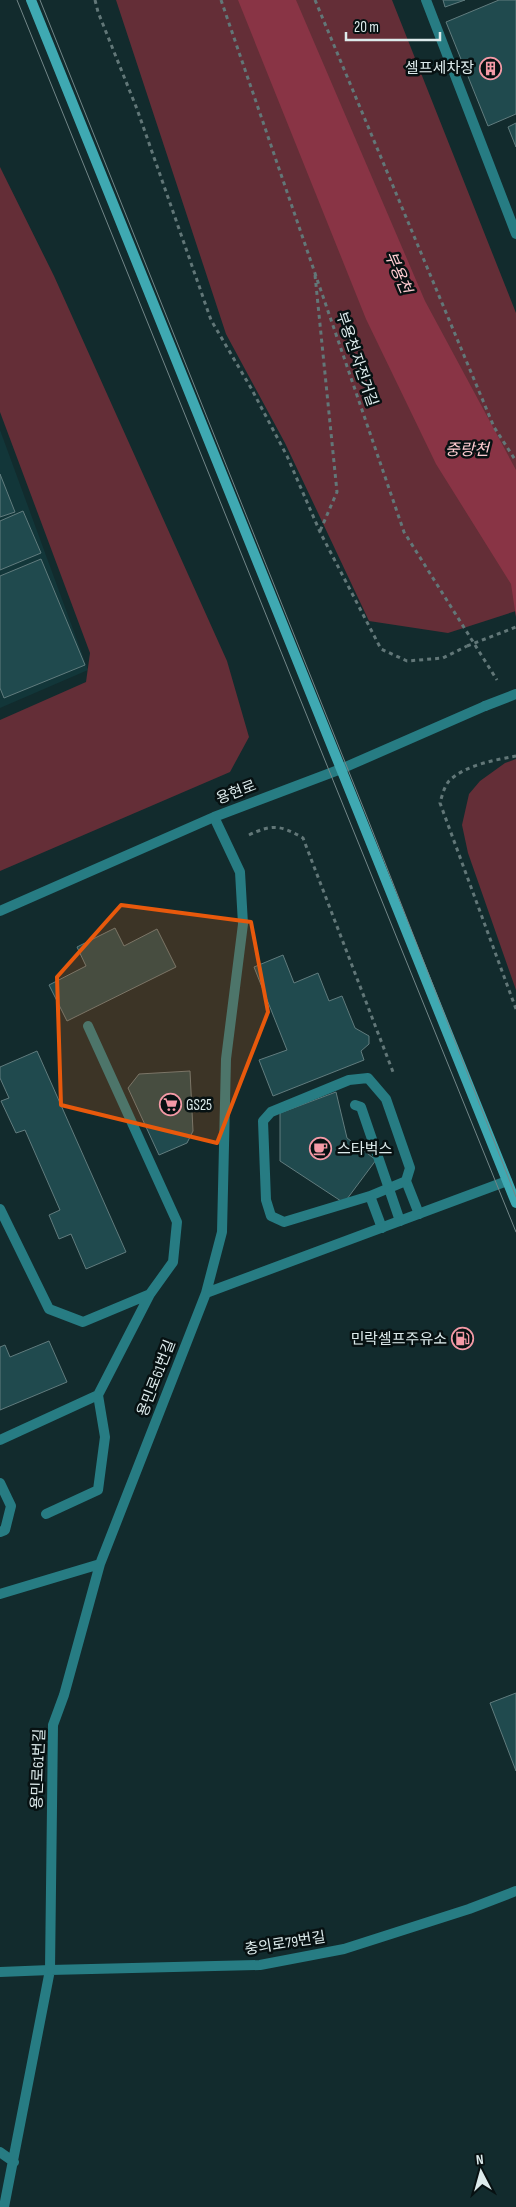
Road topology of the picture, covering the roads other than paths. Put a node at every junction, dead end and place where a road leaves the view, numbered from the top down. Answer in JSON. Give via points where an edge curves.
{"nodes":[{"id":1,"x":31,"y":0,"type":"edge"},
{"id":2,"x":426,"y":0,"type":"edge"},
{"id":3,"x":516,"y":234,"type":"edge"},
{"id":4,"x":516,"y":694,"type":"edge"},
{"id":5,"x":341,"y":769,"type":"junction"},
{"id":6,"x":214,"y":817,"type":"junction"},
{"id":7,"x":0,"y":911,"type":"edge"},
{"id":8,"x":88,"y":1026,"type":"dead end"},
{"id":9,"x":355,"y":1105,"type":"dead end"},
{"id":10,"x":406,"y":1181,"type":"junction"},
{"id":11,"x":507,"y":1181,"type":"junction"},
{"id":12,"x":388,"y":1188,"type":"junction"},
{"id":13,"x":370,"y":1196,"type":"junction"},
{"id":14,"x":516,"y":1203,"type":"edge"},
{"id":15,"x":0,"y":1208,"type":"edge"},
{"id":16,"x":418,"y":1214,"type":"junction"},
{"id":17,"x":400,"y":1221,"type":"junction"},
{"id":18,"x":382,"y":1228,"type":"junction"},
{"id":19,"x":206,"y":1293,"type":"junction"},
{"id":20,"x":150,"y":1294,"type":"junction"},
{"id":21,"x":98,"y":1395,"type":"junction"},
{"id":22,"x":0,"y":1440,"type":"edge"},
{"id":23,"x":0,"y":1483,"type":"edge"},
{"id":24,"x":46,"y":1514,"type":"dead end"},
{"id":25,"x":0,"y":1532,"type":"edge"},
{"id":26,"x":100,"y":1564,"type":"junction"},
{"id":27,"x":0,"y":1594,"type":"edge"},
{"id":28,"x":516,"y":1891,"type":"edge"},
{"id":29,"x":50,"y":1970,"type":"junction"},
{"id":30,"x":0,"y":1972,"type":"edge"},
{"id":31,"x":0,"y":2152,"type":"edge"},
{"id":32,"x":14,"y":2162,"type":"junction"},
{"id":33,"x":4,"y":2207,"type":"edge"}],
"edges":[{"from":1,"to":5,"type":"main road"},
{"from":2,"to":3,"type":"street"},
{"from":4,"to":5,"type":"street","name":"용현로","bridge":true},
{"from":5,"to":6,"type":"street","name":"용현로"},
{"from":5,"to":11,"type":"main road"},
{"from":6,"to":7,"type":"street","name":"용현로"},
{"from":6,"to":19,"type":"street","name":"용민로61번길","via":[[240,872],[243,924],[226,1059],[222,1232]]},
{"from":8,"to":20,"type":"street","via":[[177,1222],[173,1262]]},
{"from":9,"to":12,"type":"street","via":[[361,1107]]},
{"from":10,"to":12,"type":"street"},
{"from":10,"to":13,"type":"street","via":[[410,1168],[386,1099],[368,1078],[349,1080],[271,1112],[263,1121],[266,1200],[271,1216],[284,1222]]},
{"from":10,"to":16,"type":"street"},
{"from":11,"to":14,"type":"main road"},
{"from":11,"to":16,"type":"street"},
{"from":12,"to":13,"type":"street"},
{"from":12,"to":17,"type":"street"},
{"from":13,"to":18,"type":"street"},
{"from":15,"to":20,"type":"street","via":[[49,1309],[83,1322]]},
{"from":16,"to":17,"type":"street"},
{"from":17,"to":18,"type":"street"},
{"from":18,"to":19,"type":"street"},
{"from":19,"to":26,"type":"street","name":"용민로61번길"},
{"from":20,"to":21,"type":"street"},
{"from":21,"to":22,"type":"street"},
{"from":21,"to":24,"type":"street","via":[[104,1437],[98,1490]]},
{"from":23,"to":25,"type":"street","via":[[10,1506],[5,1530]]},
{"from":26,"to":27,"type":"street"},
{"from":26,"to":29,"type":"street","name":"용민로61번길","via":[[53,1725]]},
{"from":28,"to":29,"type":"street","name":"충의로79번길","via":[[344,1949],[260,1965]]},
{"from":29,"to":30,"type":"street","name":"충의로79번길"},
{"from":29,"to":32,"type":"street","name":"용민로61번길"},
{"from":31,"to":32,"type":"street"},
{"from":32,"to":33,"type":"street","name":"용민로61번길"}]}
